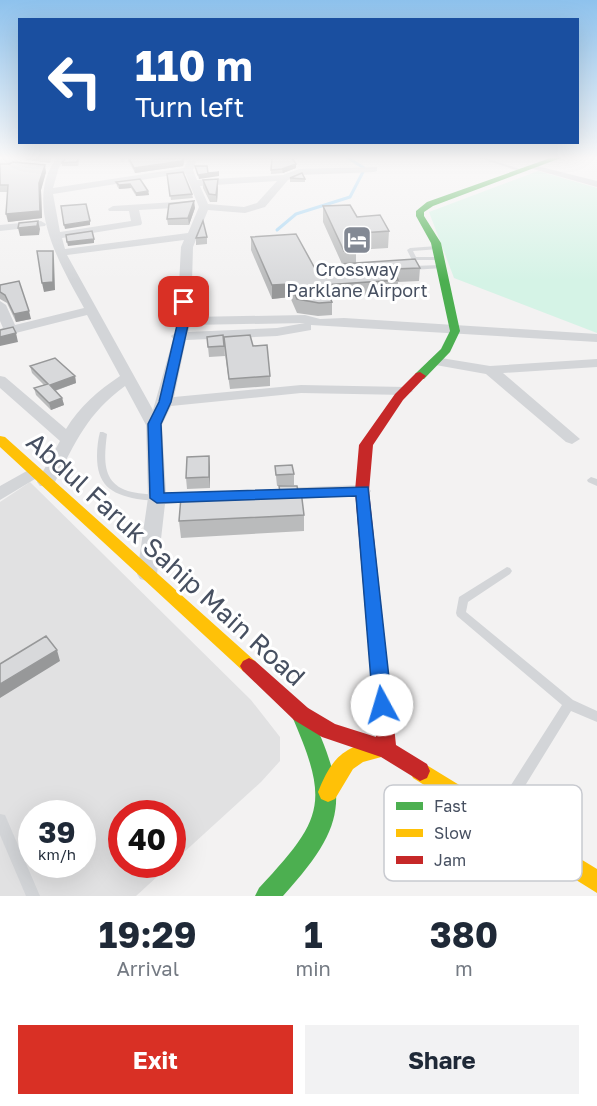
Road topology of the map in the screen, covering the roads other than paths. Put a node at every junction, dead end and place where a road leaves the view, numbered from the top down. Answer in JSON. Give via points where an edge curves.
{"nodes":[{"id":1,"x":49,"y":198,"type":"edge"},
{"id":2,"x":200,"y":198,"type":"edge"},
{"id":3,"x":267,"y":198,"type":"edge"},
{"id":4,"x":450,"y":198,"type":"edge"},
{"id":5,"x":203,"y":205,"type":"junction"},
{"id":6,"x":133,"y":208,"type":"junction"},
{"id":7,"x":113,"y":209,"type":"dead end"},
{"id":8,"x":51,"y":223,"type":"junction"},
{"id":9,"x":0,"y":228,"type":"edge"},
{"id":10,"x":57,"y":236,"type":"junction"},
{"id":11,"x":190,"y":236,"type":"junction"},
{"id":12,"x":60,"y":253,"type":"junction"},
{"id":13,"x":439,"y":258,"type":"junction"},
{"id":14,"x":406,"y":269,"type":"edge"},
{"id":15,"x":363,"y":271,"type":"edge"},
{"id":16,"x":331,"y":273,"type":"edge"},
{"id":17,"x":0,"y":305,"type":"edge"},
{"id":18,"x":91,"y":310,"type":"junction"},
{"id":19,"x":183,"y":321,"type":"junction"},
{"id":20,"x":320,"y":323,"type":"junction"},
{"id":21,"x":5,"y":331,"type":"edge"},
{"id":22,"x":455,"y":331,"type":"junction"},
{"id":23,"x":178,"y":336,"type":"junction"},
{"id":24,"x":597,"y":338,"type":"edge"},
{"id":25,"x":435,"y":361,"type":"junction"},
{"id":26,"x":597,"y":363,"type":"edge"},
{"id":27,"x":490,"y":370,"type":"junction"},
{"id":28,"x":128,"y":377,"type":"junction"},
{"id":29,"x":0,"y":380,"type":"edge"},
{"id":30,"x":406,"y":391,"type":"junction"},
{"id":31,"x":165,"y":402,"type":"junction"},
{"id":32,"x":154,"y":424,"type":"junction"},
{"id":33,"x":103,"y":434,"type":"dead end"},
{"id":34,"x":68,"y":439,"type":"junction"},
{"id":35,"x":572,"y":439,"type":"dead end"},
{"id":36,"x":0,"y":440,"type":"edge"},
{"id":37,"x":40,"y":477,"type":"junction"},
{"id":38,"x":362,"y":491,"type":"junction"},
{"id":39,"x":0,"y":494,"type":"edge"},
{"id":40,"x":260,"y":494,"type":"edge"},
{"id":41,"x":214,"y":496,"type":"edge"},
{"id":42,"x":157,"y":498,"type":"junction"},
{"id":43,"x":507,"y":571,"type":"dead end"},
{"id":44,"x":147,"y":574,"type":"junction"},
{"id":45,"x":568,"y":704,"type":"junction"},
{"id":46,"x":301,"y":714,"type":"junction"},
{"id":47,"x":597,"y":717,"type":"edge"},
{"id":48,"x":387,"y":750,"type":"junction"},
{"id":49,"x":443,"y":785,"type":"edge"},
{"id":50,"x":518,"y":785,"type":"edge"},
{"id":51,"x":328,"y":792,"type":"junction"},
{"id":52,"x":0,"y":820,"type":"edge"},
{"id":53,"x":582,"y":873,"type":"edge"},
{"id":54,"x":597,"y":882,"type":"edge"},
{"id":55,"x":33,"y":896,"type":"edge"},
{"id":56,"x":267,"y":896,"type":"edge"}],
"edges":[{"from":1,"to":8,"type":"street"},
{"from":2,"to":5,"type":"street"},
{"from":3,"to":5,"type":"street","via":[[261,205],[245,210]]},
{"from":4,"to":13,"type":"street","via":[[420,211]]},
{"from":5,"to":6,"type":"street"},
{"from":5,"to":11,"type":"street"},
{"from":6,"to":7,"type":"street"},
{"from":6,"to":10,"type":"street","via":[[137,223]]},
{"from":8,"to":9,"type":"street"},
{"from":8,"to":10,"type":"street"},
{"from":10,"to":12,"type":"street"},
{"from":11,"to":12,"type":"street"},
{"from":11,"to":19,"type":"street"},
{"from":12,"to":18,"type":"street"},
{"from":13,"to":14,"type":"lane"},
{"from":13,"to":22,"type":"street"},
{"from":15,"to":16,"type":"lane"},
{"from":17,"to":21,"type":"street"},
{"from":18,"to":21,"type":"street"},
{"from":18,"to":28,"type":"street"},
{"from":19,"to":20,"type":"street","via":[[305,319]]},
{"from":19,"to":23,"type":"street"},
{"from":20,"to":22,"type":"street"},
{"from":20,"to":23,"type":"street","via":[[277,332]]},
{"from":22,"to":24,"type":"street"},
{"from":22,"to":25,"type":"street","via":[[446,350]]},
{"from":23,"to":31,"type":"street"},
{"from":25,"to":27,"type":"street"},
{"from":25,"to":30,"type":"street"},
{"from":26,"to":27,"type":"street"},
{"from":27,"to":35,"type":"street"},
{"from":28,"to":32,"type":"street"},
{"from":28,"to":34,"type":"street","via":[[80,419]]},
{"from":29,"to":34,"type":"street"},
{"from":30,"to":31,"type":"street","via":[[301,389]]},
{"from":30,"to":38,"type":"street","via":[[366,445]]},
{"from":31,"to":32,"type":"street"},
{"from":32,"to":42,"type":"street"},
{"from":33,"to":42,"type":"lane","via":[[101,468],[106,482],[117,492]]},
{"from":34,"to":37,"type":"street"},
{"from":36,"to":37,"type":"street","name":"Abdul Faruk Sahip Main Road"},
{"from":37,"to":39,"type":"street"},
{"from":37,"to":44,"type":"street","name":"Abdul Faruk Sahip Main Road"},
{"from":38,"to":40,"type":"street"},
{"from":38,"to":48,"type":"street"},
{"from":41,"to":42,"type":"street"},
{"from":42,"to":44,"type":"street"},
{"from":43,"to":45,"type":"lane","via":[[463,600],[461,613]]},
{"from":44,"to":46,"type":"street","name":"Abdul Faruk Sahip Main Road"},
{"from":45,"to":47,"type":"lane"},
{"from":45,"to":50,"type":"lane"},
{"from":46,"to":48,"type":"street","via":[[329,731]]},
{"from":46,"to":51,"type":"street"},
{"from":48,"to":49,"type":"street"},
{"from":48,"to":51,"type":"street","via":[[351,755]]},
{"from":51,"to":56,"type":"street","via":[[319,830],[304,855]]},
{"from":52,"to":55,"type":"lane"},
{"from":53,"to":54,"type":"street"}]}
